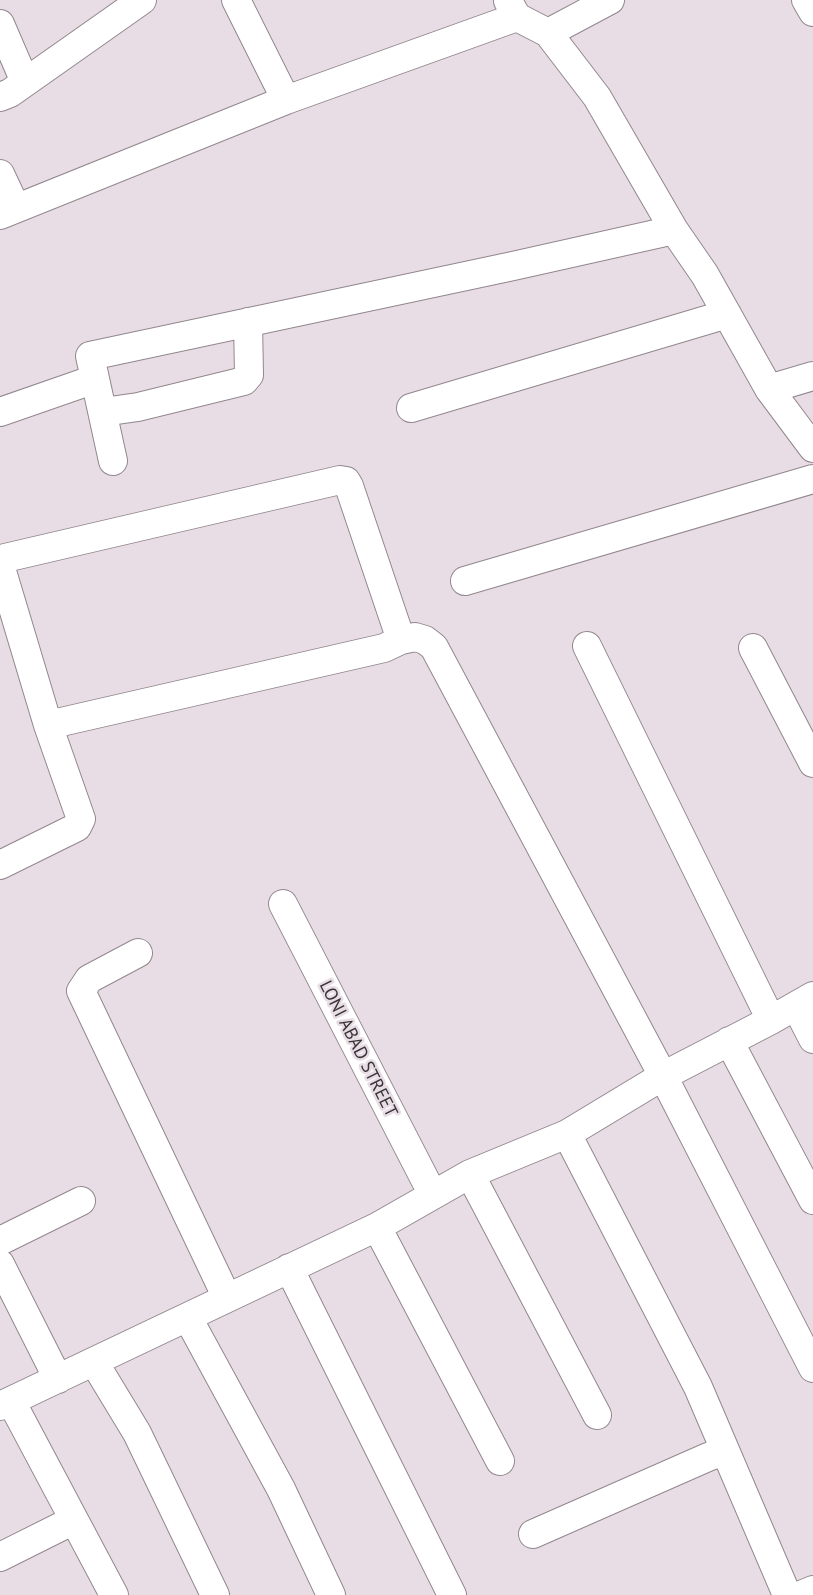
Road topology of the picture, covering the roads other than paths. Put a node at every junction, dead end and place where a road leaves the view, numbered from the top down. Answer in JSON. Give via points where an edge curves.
{"nodes":[{"id":1,"x":142,"y":0,"type":"edge"},
{"id":2,"x":236,"y":0,"type":"edge"},
{"id":3,"x":610,"y":0,"type":"edge"},
{"id":4,"x":806,"y":0,"type":"edge"},
{"id":5,"x":512,"y":9,"type":"edge"},
{"id":6,"x":813,"y":12,"type":"edge"},
{"id":7,"x":0,"y":24,"type":"edge"},
{"id":8,"x":548,"y":33,"type":"junction"},
{"id":9,"x":26,"y":82,"type":"junction"},
{"id":10,"x":0,"y":97,"type":"edge"},
{"id":11,"x":286,"y":100,"type":"junction"},
{"id":12,"x":0,"y":174,"type":"edge"},
{"id":13,"x":8,"y":212,"type":"edge"},
{"id":14,"x":674,"y":230,"type":"junction"},
{"id":15,"x":727,"y":314,"type":"junction"},
{"id":16,"x":248,"y":322,"type":"junction"},
{"id":17,"x":813,"y":376,"type":"edge"},
{"id":18,"x":95,"y":379,"type":"junction"},
{"id":19,"x":769,"y":388,"type":"junction"},
{"id":20,"x":411,"y":408,"type":"dead end"},
{"id":21,"x":0,"y":412,"type":"edge"},
{"id":22,"x":103,"y":412,"type":"junction"},
{"id":23,"x":813,"y":448,"type":"edge"},
{"id":24,"x":113,"y":461,"type":"dead end"},
{"id":25,"x":813,"y":479,"type":"edge"},
{"id":26,"x":465,"y":581,"type":"dead end"},
{"id":27,"x":402,"y":640,"type":"junction"},
{"id":28,"x":587,"y":646,"type":"dead end"},
{"id":29,"x":753,"y":648,"type":"dead end"},
{"id":30,"x":48,"y":725,"type":"junction"},
{"id":31,"x":813,"y":763,"type":"edge"},
{"id":32,"x":0,"y":866,"type":"edge"},
{"id":33,"x":283,"y":904,"type":"dead end"},
{"id":34,"x":138,"y":953,"type":"dead end"},
{"id":35,"x":804,"y":1001,"type":"edge"},
{"id":36,"x":771,"y":1020,"type":"junction"},
{"id":37,"x":813,"y":1039,"type":"edge"},
{"id":38,"x":730,"y":1041,"type":"junction"},
{"id":39,"x":663,"y":1076,"type":"junction"},
{"id":40,"x":567,"y":1134,"type":"junction"},
{"id":41,"x":470,"y":1174,"type":"junction"},
{"id":42,"x":433,"y":1195,"type":"junction"},
{"id":43,"x":813,"y":1200,"type":"edge"},
{"id":44,"x":81,"y":1201,"type":"dead end"},
{"id":45,"x":377,"y":1227,"type":"junction"},
{"id":46,"x":0,"y":1241,"type":"edge"},
{"id":47,"x":0,"y":1264,"type":"edge"},
{"id":48,"x":289,"y":1268,"type":"junction"},
{"id":49,"x":227,"y":1298,"type":"junction"},
{"id":50,"x":188,"y":1318,"type":"junction"},
{"id":51,"x":94,"y":1362,"type":"junction"},
{"id":52,"x":813,"y":1368,"type":"edge"},
{"id":53,"x":58,"y":1379,"type":"junction"},
{"id":54,"x":6,"y":1403,"type":"edge"},
{"id":55,"x":597,"y":1416,"type":"dead end"},
{"id":56,"x":724,"y":1451,"type":"junction"},
{"id":57,"x":500,"y":1461,"type":"dead end"},
{"id":58,"x":74,"y":1520,"type":"junction"},
{"id":59,"x":533,"y":1534,"type":"dead end"},
{"id":60,"x":0,"y":1557,"type":"edge"},
{"id":61,"x":813,"y":1590,"type":"edge"},
{"id":62,"x":114,"y":1595,"type":"edge"},
{"id":63,"x":215,"y":1595,"type":"edge"},
{"id":64,"x":331,"y":1595,"type":"edge"},
{"id":65,"x":452,"y":1595,"type":"edge"},
{"id":66,"x":787,"y":1595,"type":"edge"},
{"id":67,"x":801,"y":1595,"type":"edge"}],
"edges":[{"from":1,"to":9,"type":"street"},
{"from":2,"to":11,"type":"street"},
{"from":3,"to":8,"type":"street"},
{"from":4,"to":6,"type":"street"},
{"from":5,"to":8,"type":"street"},
{"from":5,"to":11,"type":"street"},
{"from":7,"to":9,"type":"street"},
{"from":8,"to":14,"type":"street","via":[[597,97]]},
{"from":9,"to":10,"type":"street"},
{"from":11,"to":13,"type":"street"},
{"from":12,"to":13,"type":"street"},
{"from":14,"to":15,"type":"street"},
{"from":14,"to":16,"type":"street"},
{"from":15,"to":19,"type":"street"},
{"from":15,"to":20,"type":"street"},
{"from":16,"to":18,"type":"street","via":[[90,356]]},
{"from":16,"to":22,"type":"street","via":[[249,375],[244,382]]},
{"from":17,"to":19,"type":"street"},
{"from":18,"to":21,"type":"street"},
{"from":18,"to":22,"type":"street"},
{"from":19,"to":23,"type":"street"},
{"from":22,"to":24,"type":"street"},
{"from":25,"to":26,"type":"street"},
{"from":27,"to":30,"type":"street","via":[[384,648]]},
{"from":27,"to":30,"type":"street","via":[[346,481],[5,558],[1,568]]},
{"from":27,"to":39,"type":"street","via":[[415,637],[434,647]]},
{"from":28,"to":36,"type":"street"},
{"from":29,"to":31,"type":"street"},
{"from":30,"to":32,"type":"street","via":[[80,824]]},
{"from":33,"to":42,"type":"street","name":"LONI ABAD STREET"},
{"from":34,"to":49,"type":"street","via":[[89,980],[81,991]]},
{"from":35,"to":36,"type":"street"},
{"from":35,"to":37,"type":"street"},
{"from":36,"to":38,"type":"street"},
{"from":38,"to":39,"type":"street"},
{"from":38,"to":43,"type":"street"},
{"from":39,"to":40,"type":"street"},
{"from":39,"to":52,"type":"street"},
{"from":40,"to":41,"type":"street"},
{"from":40,"to":56,"type":"street","via":[[698,1386]]},
{"from":41,"to":42,"type":"street"},
{"from":41,"to":55,"type":"street"},
{"from":42,"to":45,"type":"street"},
{"from":44,"to":46,"type":"street"},
{"from":45,"to":48,"type":"street"},
{"from":45,"to":57,"type":"street"},
{"from":47,"to":53,"type":"street"},
{"from":48,"to":49,"type":"street"},
{"from":48,"to":65,"type":"street"},
{"from":49,"to":50,"type":"street"},
{"from":50,"to":51,"type":"street"},
{"from":50,"to":64,"type":"street","via":[[281,1489]]},
{"from":51,"to":53,"type":"street"},
{"from":51,"to":63,"type":"street","via":[[137,1433]]},
{"from":53,"to":54,"type":"street"},
{"from":54,"to":58,"type":"street"},
{"from":56,"to":59,"type":"street"},
{"from":56,"to":66,"type":"street"},
{"from":58,"to":60,"type":"street"},
{"from":58,"to":62,"type":"street"},
{"from":61,"to":67,"type":"street"}]}
